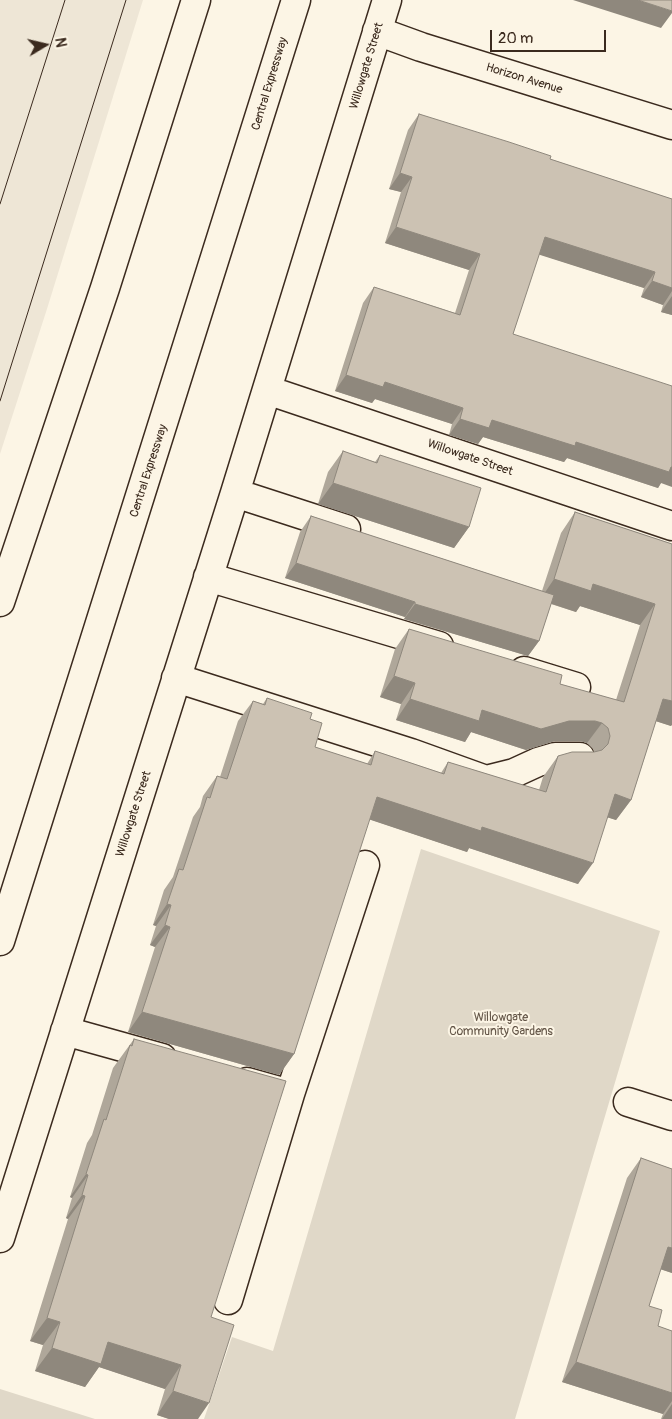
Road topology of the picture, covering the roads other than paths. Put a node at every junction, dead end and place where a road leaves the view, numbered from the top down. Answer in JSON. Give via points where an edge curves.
{"nodes":[{"id":1,"x":196,"y":0,"type":"edge"},
{"id":2,"x":296,"y":0,"type":"edge"},
{"id":3,"x":387,"y":0,"type":"edge"},
{"id":4,"x":378,"y":31,"type":"junction"},
{"id":5,"x":672,"y":125,"type":"edge"},
{"id":6,"x":267,"y":390,"type":"junction"},
{"id":7,"x":235,"y":492,"type":"junction"},
{"id":8,"x":672,"y":526,"type":"edge"},
{"id":9,"x":365,"y":535,"type":"edge"},
{"id":10,"x":208,"y":577,"type":"junction"},
{"id":11,"x":0,"y":602,"type":"edge"},
{"id":12,"x":459,"y":652,"type":"edge"},
{"id":13,"x":504,"y":665,"type":"edge"},
{"id":14,"x":176,"y":678,"type":"junction"},
{"id":15,"x":576,"y":687,"type":"edge"},
{"id":16,"x":580,"y":757,"type":"edge"},
{"id":17,"x":365,"y":865,"type":"edge"},
{"id":18,"x":0,"y":941,"type":"edge"},
{"id":19,"x":65,"y":1031,"type":"junction"},
{"id":20,"x":186,"y":1065,"type":"edge"},
{"id":21,"x":224,"y":1076,"type":"edge"},
{"id":22,"x":290,"y":1094,"type":"junction"},
{"id":23,"x":628,"y":1102,"type":"dead end"},
{"id":24,"x":672,"y":1116,"type":"edge"},
{"id":25,"x":0,"y":1238,"type":"edge"},
{"id":26,"x":228,"y":1300,"type":"dead end"}],
"edges":[{"from":1,"to":11,"type":"main road","via":[[106,288]]},
{"from":2,"to":18,"type":"main road","name":"Central Expressway"},
{"from":3,"to":4,"type":"main road","name":"Willowgate Street"},
{"from":4,"to":5,"type":"main road","name":"Horizon Avenue"},
{"from":4,"to":6,"type":"main road","name":"Willowgate Street"},
{"from":6,"to":7,"type":"main road","name":"Willowgate Street"},
{"from":6,"to":8,"type":"main road","name":"Willowgate Street"},
{"from":7,"to":9,"type":"main road"},
{"from":7,"to":10,"type":"main road","name":"Willowgate Street"},
{"from":10,"to":12,"type":"main road"},
{"from":10,"to":14,"type":"main road","name":"Willowgate Street"},
{"from":13,"to":15,"type":"main road"},
{"from":14,"to":16,"type":"main road","via":[[486,780],[556,757]]},
{"from":14,"to":19,"type":"main road","name":"Willowgate Street"},
{"from":17,"to":22,"type":"main road"},
{"from":19,"to":20,"type":"main road"},
{"from":19,"to":25,"type":"main road","name":"Willowgate Street"},
{"from":21,"to":22,"type":"main road"},
{"from":22,"to":26,"type":"main road"},
{"from":23,"to":24,"type":"main road"}]}
